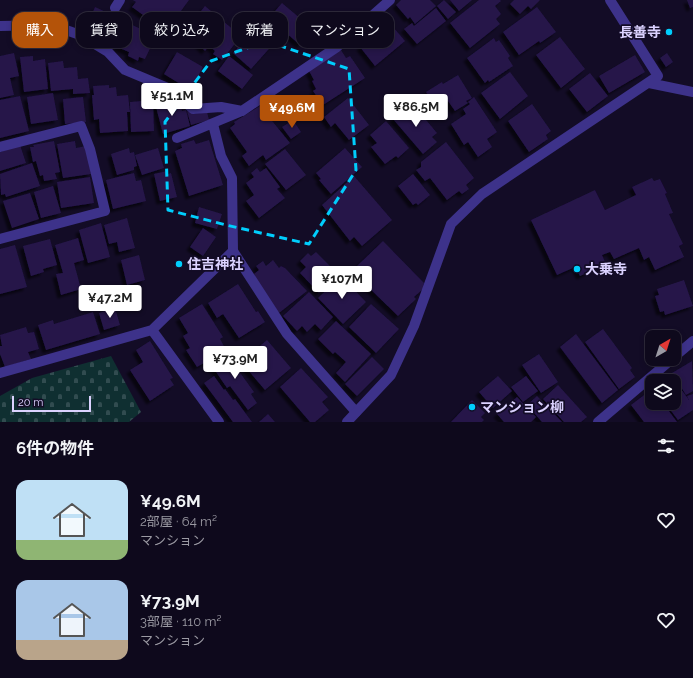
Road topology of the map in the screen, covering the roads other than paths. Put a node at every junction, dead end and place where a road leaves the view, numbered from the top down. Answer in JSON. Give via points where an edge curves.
{"nodes":[{"id":1,"x":390,"y":0,"type":"edge"},
{"id":2,"x":610,"y":0,"type":"edge"},
{"id":3,"x":0,"y":26,"type":"edge"},
{"id":4,"x":649,"y":83,"type":"junction"},
{"id":5,"x":693,"y":92,"type":"edge"},
{"id":6,"x":242,"y":111,"type":"junction"},
{"id":7,"x":213,"y":124,"type":"junction"},
{"id":8,"x":177,"y":138,"type":"dead end"},
{"id":9,"x":0,"y":147,"type":"edge"},
{"id":10,"x":0,"y":240,"type":"edge"},
{"id":11,"x":233,"y":251,"type":"junction"},
{"id":12,"x":152,"y":330,"type":"junction"},
{"id":13,"x":693,"y":341,"type":"edge"},
{"id":14,"x":681,"y":351,"type":"edge"},
{"id":15,"x":664,"y":366,"type":"edge"},
{"id":16,"x":0,"y":373,"type":"edge"},
{"id":17,"x":356,"y":412,"type":"junction"},
{"id":18,"x":219,"y":422,"type":"edge"},
{"id":19,"x":347,"y":422,"type":"edge"},
{"id":20,"x":598,"y":422,"type":"edge"}],
"edges":[{"from":1,"to":6,"type":"street","via":[[337,47]]},
{"from":2,"to":4,"type":"street","via":[[658,76]]},
{"from":3,"to":6,"type":"street","via":[[52,25],[80,35],[108,52],[125,70],[168,88],[193,109],[221,107]]},
{"from":4,"to":5,"type":"street"},
{"from":4,"to":17,"type":"street","via":[[482,194],[452,224],[404,349],[391,375]]},
{"from":6,"to":7,"type":"street"},
{"from":7,"to":8,"type":"street"},
{"from":7,"to":11,"type":"street","via":[[221,156],[232,178]]},
{"from":9,"to":10,"type":"street","via":[[81,126],[90,149],[105,211]]},
{"from":11,"to":12,"type":"street"},
{"from":11,"to":17,"type":"street","via":[[287,334]]},
{"from":12,"to":16,"type":"street"},
{"from":12,"to":18,"type":"street"},
{"from":13,"to":14,"type":"street"},
{"from":15,"to":20,"type":"street"},
{"from":17,"to":19,"type":"street"}]}
